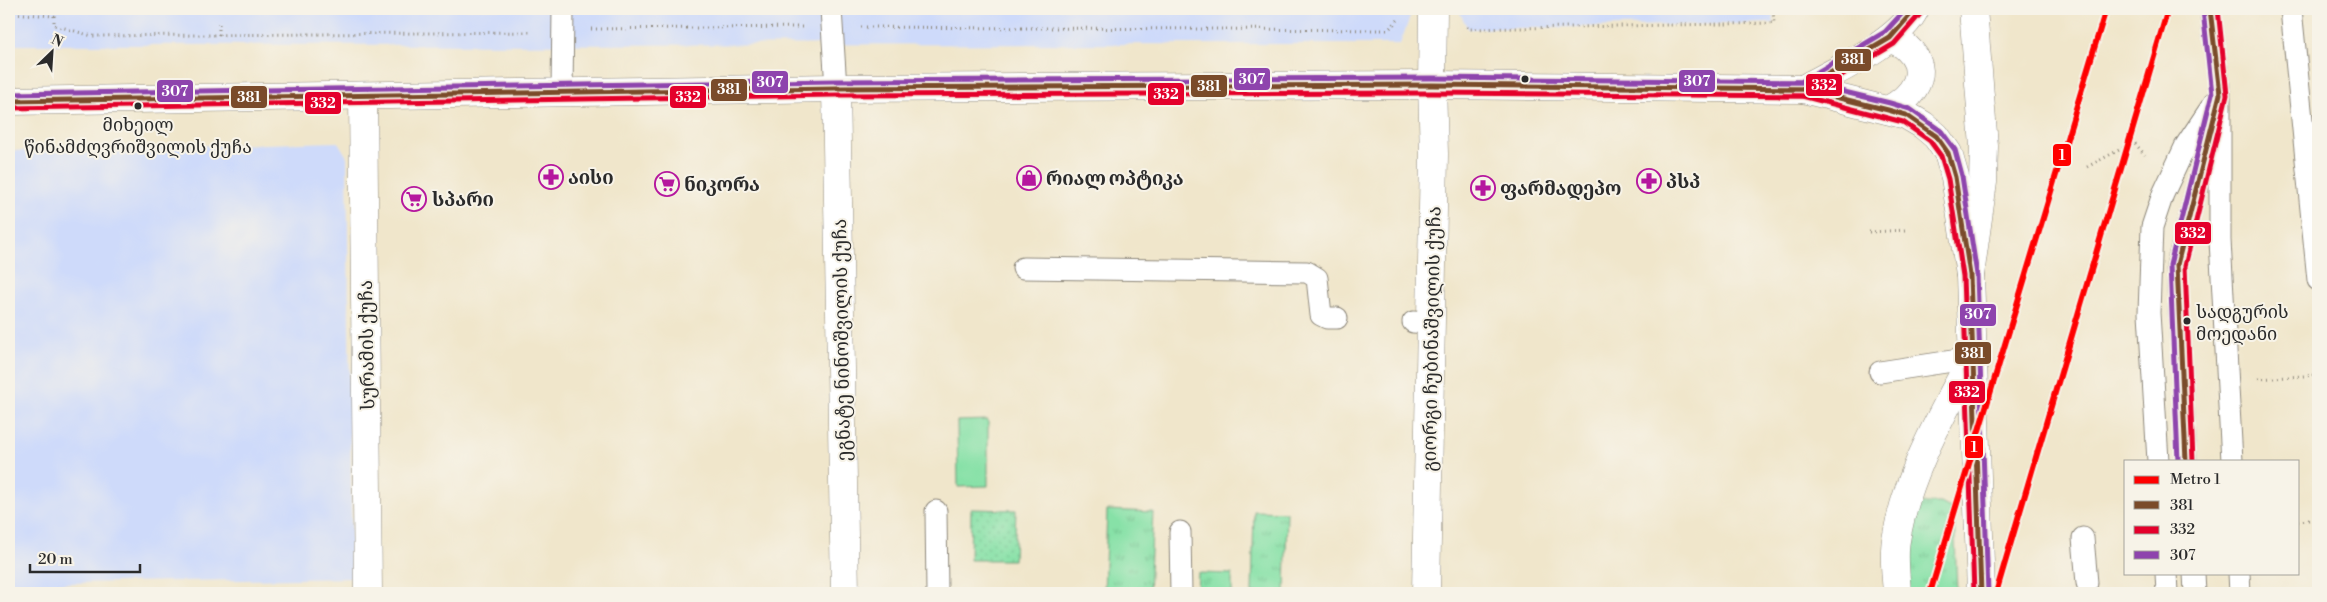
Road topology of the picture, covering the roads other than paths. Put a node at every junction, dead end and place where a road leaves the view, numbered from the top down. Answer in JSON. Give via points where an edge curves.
{"nodes":[{"id":1,"x":563,"y":9,"type":"edge"},
{"id":2,"x":1434,"y":9,"type":"edge"},
{"id":3,"x":1915,"y":9,"type":"edge"},
{"id":4,"x":1973,"y":9,"type":"edge"},
{"id":5,"x":2210,"y":9,"type":"edge"},
{"id":6,"x":2291,"y":9,"type":"edge"},
{"id":7,"x":831,"y":18,"type":"edge"},
{"id":8,"x":1890,"y":38,"type":"junction"},
{"id":9,"x":1432,"y":85,"type":"junction"},
{"id":10,"x":836,"y":88,"type":"junction"},
{"id":11,"x":1803,"y":89,"type":"junction"},
{"id":12,"x":562,"y":92,"type":"junction"},
{"id":13,"x":2220,"y":94,"type":"junction"},
{"id":14,"x":363,"y":96,"type":"junction"},
{"id":15,"x":9,"y":101,"type":"edge"},
{"id":16,"x":1888,"y":110,"type":"junction"},
{"id":17,"x":1023,"y":268,"type":"dead end"},
{"id":18,"x":1970,"y":275,"type":"junction"},
{"id":19,"x":2318,"y":280,"type":"edge"},
{"id":20,"x":1337,"y":318,"type":"dead end"},
{"id":21,"x":1972,"y":358,"type":"junction"},
{"id":22,"x":1880,"y":372,"type":"dead end"},
{"id":23,"x":2158,"y":460,"type":"edge"},
{"id":24,"x":2186,"y":460,"type":"edge"},
{"id":25,"x":2232,"y":460,"type":"edge"},
{"id":26,"x":936,"y":511,"type":"dead end"},
{"id":27,"x":1180,"y":532,"type":"dead end"},
{"id":28,"x":2084,"y":538,"type":"dead end"},
{"id":29,"x":2166,"y":574,"type":"edge"},
{"id":30,"x":2194,"y":574,"type":"edge"},
{"id":31,"x":2239,"y":574,"type":"edge"},
{"id":32,"x":2088,"y":584,"type":"dead end"},
{"id":33,"x":368,"y":593,"type":"edge"},
{"id":34,"x":845,"y":593,"type":"edge"},
{"id":35,"x":937,"y":593,"type":"edge"},
{"id":36,"x":1181,"y":593,"type":"edge"},
{"id":37,"x":1426,"y":593,"type":"edge"},
{"id":38,"x":1897,"y":593,"type":"edge"},
{"id":39,"x":1981,"y":593,"type":"edge"},
{"id":40,"x":2167,"y":593,"type":"edge"},
{"id":41,"x":2195,"y":593,"type":"edge"},
{"id":42,"x":2240,"y":593,"type":"edge"}],
"edges":[{"from":1,"to":12,"type":"lane"},
{"from":2,"to":9,"type":"main road","name":"გიორგი ჩუბინაშვილის ქუჩა"},
{"from":3,"to":8,"type":"main road"},
{"from":4,"to":18,"type":"main road","via":[[1984,146],[1983,182]]},
{"from":5,"to":13,"type":"lane"},
{"from":6,"to":19,"type":"lane"},
{"from":7,"to":10,"type":"lane"},
{"from":8,"to":11,"type":"main road"},
{"from":8,"to":16,"type":"main road","via":[[1907,48],[1916,60],[1918,72],[1910,96]]},
{"from":9,"to":10,"type":"main road"},
{"from":9,"to":11,"type":"main road"},
{"from":9,"to":37,"type":"main road","name":"გიორგი ჩუბინაშვილის ქუჩა","via":[[1434,154],[1422,322]]},
{"from":10,"to":12,"type":"main road"},
{"from":10,"to":34,"type":"main road","name":"ეგნატე ნინოშვილის ქუჩა"},
{"from":11,"to":16,"type":"main road"},
{"from":12,"to":14,"type":"main road"},
{"from":13,"to":23,"type":"lane","via":[[2186,145],[2152,227],[2149,313]]},
{"from":13,"to":24,"type":"lane","via":[[2177,265]]},
{"from":13,"to":25,"type":"lane","via":[[2220,240]]},
{"from":14,"to":15,"type":"main road"},
{"from":14,"to":33,"type":"main road","name":"სურამის ქუჩა"},
{"from":16,"to":18,"type":"main road","via":[[1923,125],[1948,153],[1955,177]]},
{"from":17,"to":20,"type":"lane","via":[[1307,272],[1317,278],[1321,315]]},
{"from":18,"to":21,"type":"main road"},
{"from":21,"to":22,"type":"lane"},
{"from":21,"to":38,"type":"main road","via":[[1908,487],[1896,542]]},
{"from":21,"to":39,"type":"main road"},
{"from":26,"to":35,"type":"lane"},
{"from":27,"to":36,"type":"lane"},
{"from":28,"to":32,"type":"lane"},
{"from":29,"to":40,"type":"lane"},
{"from":30,"to":41,"type":"lane"},
{"from":31,"to":42,"type":"lane"}]}
